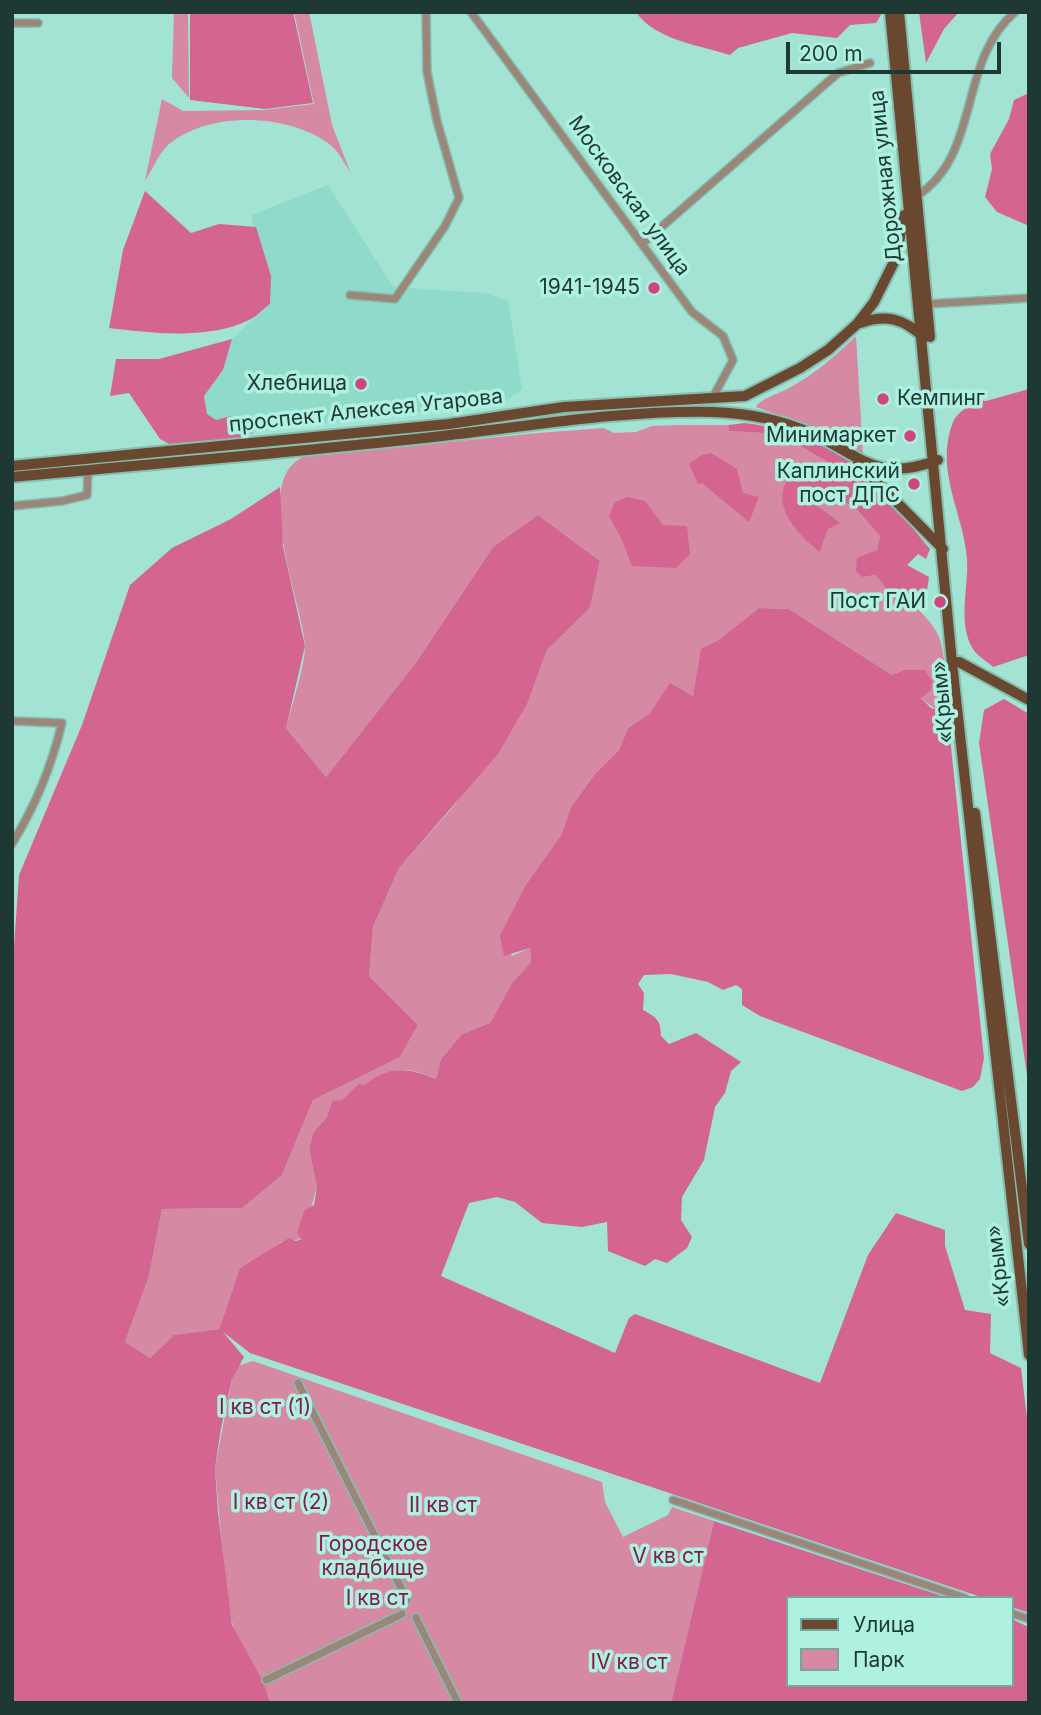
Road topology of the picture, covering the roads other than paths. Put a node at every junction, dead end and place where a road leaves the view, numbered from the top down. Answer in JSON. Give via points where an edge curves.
{"nodes":[{"id":1,"x":426,"y":12,"type":"edge"},
{"id":2,"x":471,"y":12,"type":"edge"},
{"id":3,"x":890,"y":12,"type":"edge"},
{"id":4,"x":899,"y":12,"type":"edge"},
{"id":5,"x":1015,"y":12,"type":"edge"},
{"id":6,"x":12,"y":23,"type":"edge"},
{"id":7,"x":38,"y":23,"type":"dead end"},
{"id":8,"x":870,"y":63,"type":"dead end"},
{"id":9,"x":911,"y":155,"type":"joint"},
{"id":10,"x":906,"y":175,"type":"junction"},
{"id":11,"x":917,"y":196,"type":"junction"},
{"id":12,"x":643,"y":243,"type":"junction"},
{"id":13,"x":350,"y":295,"type":"dead end"},
{"id":14,"x":1029,"y":298,"type":"edge"},
{"id":15,"x":927,"y":304,"type":"junction"},
{"id":16,"x":857,"y":324,"type":"junction"},
{"id":17,"x":923,"y":337,"type":"junction"},
{"id":18,"x":931,"y":349,"type":"junction"},
{"id":19,"x":712,"y":399,"type":"junction"},
{"id":20,"x":712,"y":412,"type":"junction"},
{"id":21,"x":450,"y":430,"type":"junction"},
{"id":22,"x":848,"y":453,"type":"junction"},
{"id":23,"x":937,"y":460,"type":"junction"},
{"id":24,"x":12,"y":466,"type":"edge"},
{"id":25,"x":88,"y":470,"type":"junction"},
{"id":26,"x":12,"y":477,"type":"edge"},
{"id":27,"x":12,"y":506,"type":"edge"},
{"id":28,"x":943,"y":549,"type":"junction"},
{"id":29,"x":955,"y":662,"type":"junction"},
{"id":30,"x":1029,"y":700,"type":"edge"},
{"id":31,"x":12,"y":721,"type":"edge"},
{"id":32,"x":12,"y":844,"type":"edge"},
{"id":33,"x":1029,"y":1244,"type":"edge"},
{"id":34,"x":1026,"y":1304,"type":"edge"},
{"id":35,"x":1029,"y":1355,"type":"edge"},
{"id":36,"x":298,"y":1383,"type":"dead end"},
{"id":37,"x":673,"y":1500,"type":"dead end"},
{"id":38,"x":959,"y":1596,"type":"edge"},
{"id":39,"x":407,"y":1600,"type":"dead end"},
{"id":40,"x":402,"y":1614,"type":"dead end"},
{"id":41,"x":416,"y":1618,"type":"dead end"},
{"id":42,"x":267,"y":1680,"type":"dead end"},
{"id":43,"x":458,"y":1703,"type":"edge"}],
"edges":[{"from":1,"to":13,"type":"street","via":[[427,72],[459,198],[446,226],[395,299]]},
{"from":2,"to":12,"type":"street","name":"Московская улица"},
{"from":3,"to":10,"type":"main road","name":"Дорожная улица"},
{"from":4,"to":9,"type":"main road","name":"Дорожная улица"},
{"from":5,"to":11,"type":"street","via":[[984,51],[971,88],[962,138],[949,164],[934,185]]},
{"from":6,"to":7,"type":"street"},
{"from":8,"to":12,"type":"street","via":[[838,73]]},
{"from":9,"to":11,"type":"main road","name":"«Крым»"},
{"from":10,"to":16,"type":"main road","name":"проспект Алексея Угарова","via":[[903,230],[896,258]]},
{"from":10,"to":17,"type":"main road","name":"Дорожная улица"},
{"from":11,"to":15,"type":"main road","name":"«Крым»"},
{"from":12,"to":19,"type":"street","name":"Московская улица","via":[[692,312],[723,336],[732,351],[733,360]]},
{"from":14,"to":15,"type":"street"},
{"from":15,"to":18,"type":"main road","name":"«Крым»"},
{"from":16,"to":17,"type":"main road","via":[[883,317],[897,319]]},
{"from":16,"to":19,"type":"main road","name":"проспект Алексея Угарова","via":[[828,350],[776,382],[745,396]]},
{"from":17,"to":18,"type":"main road"},
{"from":17,"to":23,"type":"main road","name":"«Крым»"},
{"from":18,"to":23,"type":"main road","name":"«Крым»"},
{"from":19,"to":20,"type":"main road"},
{"from":19,"to":21,"type":"main road","name":"проспект Алексея Угарова","via":[[564,407]]},
{"from":20,"to":21,"type":"main road","name":"проспект Алексея Угарова"},
{"from":20,"to":22,"type":"main road","name":"проспект Алексея Угарова","via":[[778,421]]},
{"from":21,"to":24,"type":"main road","name":"проспект Алексея Угарова"},
{"from":21,"to":25,"type":"main road","name":"проспект Алексея Угарова"},
{"from":22,"to":23,"type":"main road","name":"проспект Алексея Угарова","via":[[881,468],[907,470]]},
{"from":22,"to":28,"type":"main road"},
{"from":23,"to":28,"type":"main road","name":"«Крым»"},
{"from":23,"to":29,"type":"main road","name":"«Крым»"},
{"from":25,"to":26,"type":"main road","name":"проспект Алексея Угарова"},
{"from":25,"to":27,"type":"street","via":[[87,495]]},
{"from":28,"to":29,"type":"main road","name":"«Крым»"},
{"from":29,"to":30,"type":"main road"},
{"from":29,"to":33,"type":"main road","name":"«Крым»"},
{"from":29,"to":34,"type":"main road","name":"«Крым»"},
{"from":31,"to":32,"type":"street","via":[[62,723],[52,766]]},
{"from":34,"to":35,"type":"main road","name":"«Крым»"},
{"from":36,"to":39,"type":"street"},
{"from":37,"to":38,"type":"street"},
{"from":40,"to":42,"type":"street"},
{"from":41,"to":43,"type":"street"}]}
